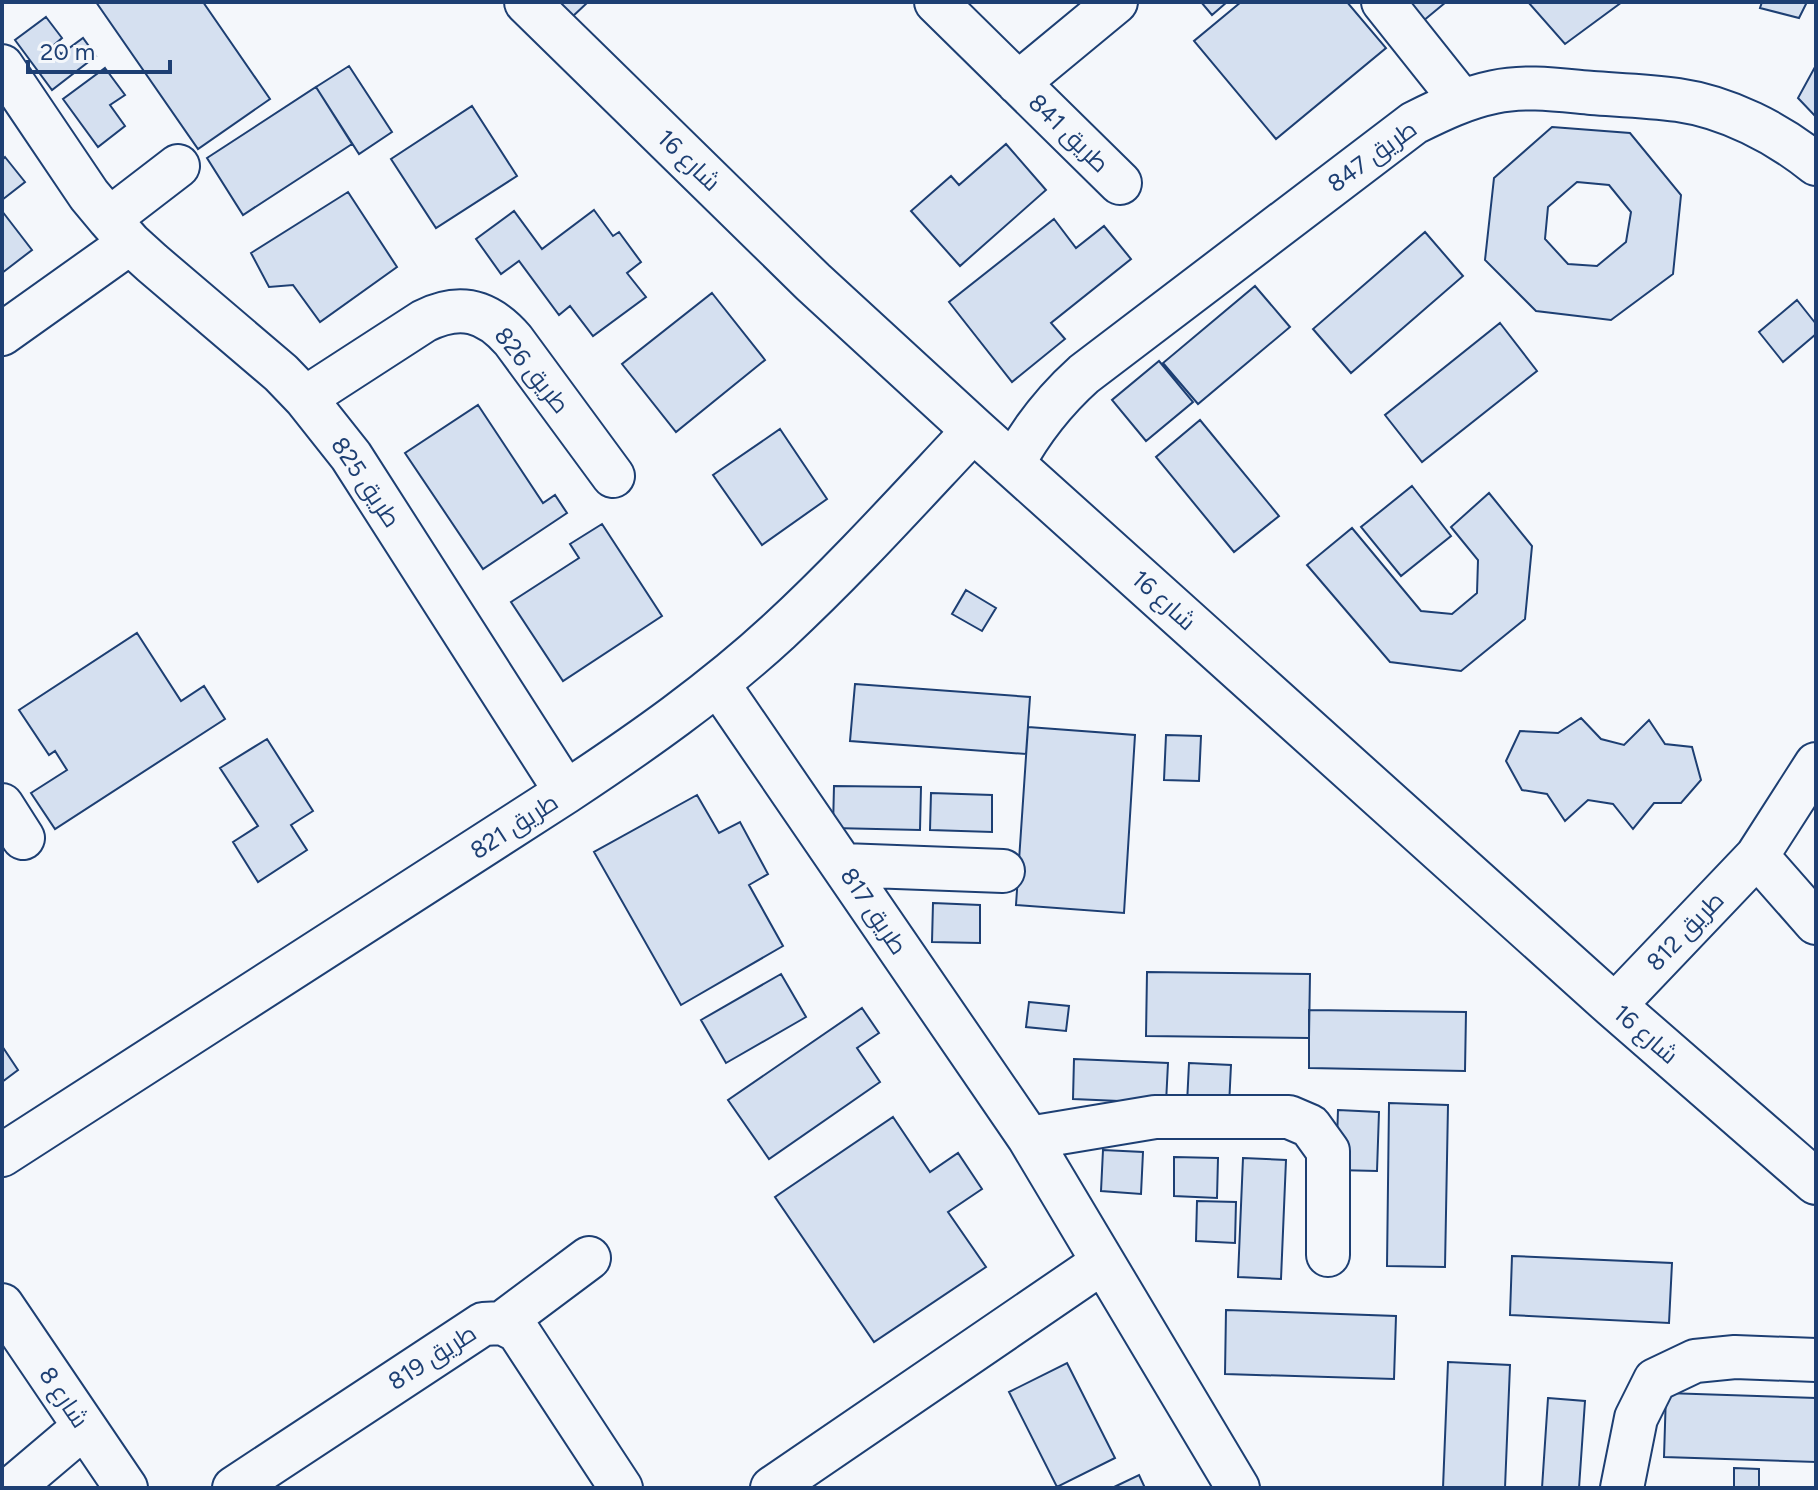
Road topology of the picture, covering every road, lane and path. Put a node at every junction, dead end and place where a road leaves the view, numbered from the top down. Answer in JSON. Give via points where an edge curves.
{"nodes":[{"id":1,"x":527,"y":2,"type":"edge"},
{"id":2,"x":936,"y":2,"type":"edge"},
{"id":3,"x":1116,"y":2,"type":"edge"},
{"id":4,"x":1383,"y":2,"type":"edge"},
{"id":5,"x":2,"y":66,"type":"edge"},
{"id":6,"x":1018,"y":83,"type":"junction"},
{"id":7,"x":1461,"y":100,"type":"junction"},
{"id":8,"x":1816,"y":164,"type":"edge"},
{"id":9,"x":178,"y":166,"type":"dead end"},
{"id":10,"x":1120,"y":183,"type":"dead end"},
{"id":11,"x":119,"y":231,"type":"junction"},
{"id":12,"x":2,"y":334,"type":"edge"},
{"id":13,"x":305,"y":398,"type":"junction"},
{"id":14,"x":974,"y":430,"type":"junction"},
{"id":15,"x":1013,"y":464,"type":"junction"},
{"id":16,"x":613,"y":476,"type":"dead end"},
{"id":17,"x":718,"y":684,"type":"junction"},
{"id":18,"x":1816,"y":764,"type":"edge"},
{"id":19,"x":566,"y":792,"type":"junction"},
{"id":20,"x":1757,"y":856,"type":"junction"},
{"id":21,"x":843,"y":865,"type":"junction"},
{"id":22,"x":1003,"y":871,"type":"dead end"},
{"id":23,"x":1816,"y":923,"type":"edge"},
{"id":24,"x":1614,"y":1006,"type":"junction"},
{"id":25,"x":1029,"y":1138,"type":"junction"},
{"id":26,"x":2,"y":1155,"type":"edge"},
{"id":27,"x":1816,"y":1182,"type":"edge"},
{"id":28,"x":1328,"y":1255,"type":"dead end"},
{"id":29,"x":589,"y":1258,"type":"dead end"},
{"id":30,"x":1103,"y":1262,"type":"junction"},
{"id":31,"x":2,"y":1305,"type":"edge"},
{"id":32,"x":502,"y":1323,"type":"junction"},
{"id":33,"x":1816,"y":1360,"type":"edge"},
{"id":34,"x":84,"y":1427,"type":"junction"},
{"id":35,"x":12,"y":1488,"type":"edge"},
{"id":36,"x":126,"y":1488,"type":"edge"},
{"id":37,"x":234,"y":1488,"type":"edge"},
{"id":38,"x":621,"y":1488,"type":"edge"},
{"id":39,"x":772,"y":1488,"type":"edge"},
{"id":40,"x":1238,"y":1488,"type":"edge"},
{"id":41,"x":1622,"y":1488,"type":"edge"}],
"edges":[{"from":1,"to":14,"type":"street","name":"شارع 16","via":[[813,282]]},
{"from":2,"to":6,"type":"street","name":"طريق 841"},
{"from":3,"to":6,"type":"street","name":"طريق 841"},
{"from":4,"to":7,"type":"street"},
{"from":5,"to":11,"type":"street","name":"طريق 825"},
{"from":6,"to":10,"type":"street","name":"طريق 841"},
{"from":7,"to":8,"type":"street","name":"طريق 847","via":[[1534,88],[1680,100],[1764,129]]},
{"from":7,"to":15,"type":"street","name":"طريق 847","via":[[1414,123],[1084,374],[1043,416]]},
{"from":9,"to":11,"type":"street"},
{"from":11,"to":12,"type":"street"},
{"from":11,"to":13,"type":"street","name":"طريق 825"},
{"from":13,"to":16,"type":"street","name":"طريق 826","via":[[431,317],[473,312],[513,340]]},
{"from":13,"to":19,"type":"street","name":"طريق 825","via":[[351,456]]},
{"from":14,"to":15,"type":"street","name":"شارع 16"},
{"from":14,"to":17,"type":"street","name":"طريق 821","via":[[837,574]]},
{"from":15,"to":24,"type":"street","name":"شارع 16"},
{"from":17,"to":19,"type":"street","name":"طريق 821"},
{"from":17,"to":21,"type":"street","name":"طريق 817"},
{"from":18,"to":20,"type":"street","name":"طريق 812"},
{"from":19,"to":26,"type":"street","name":"طريق 821"},
{"from":20,"to":23,"type":"street"},
{"from":20,"to":24,"type":"street","name":"طريق 812"},
{"from":21,"to":22,"type":"street"},
{"from":21,"to":25,"type":"street","name":"طريق 817"},
{"from":24,"to":27,"type":"street","name":"شارع 16"},
{"from":25,"to":28,"type":"street","via":[[1155,1117],[1289,1117],[1310,1126],[1328,1151]]},
{"from":25,"to":30,"type":"street","name":"طريق 817"},
{"from":29,"to":32,"type":"street"},
{"from":30,"to":39,"type":"street"},
{"from":30,"to":40,"type":"street","name":"طريق 817"},
{"from":31,"to":34,"type":"street","name":"شارع 8"},
{"from":32,"to":37,"type":"street","name":"طريق 819","via":[[483,1324]]},
{"from":32,"to":38,"type":"street","name":"طريق 819","via":[[518,1331]]},
{"from":33,"to":41,"type":"street","via":[[1695,1361],[1655,1380],[1636,1418]]},
{"from":34,"to":35,"type":"street"},
{"from":34,"to":36,"type":"street","name":"شارع 8"}]}
